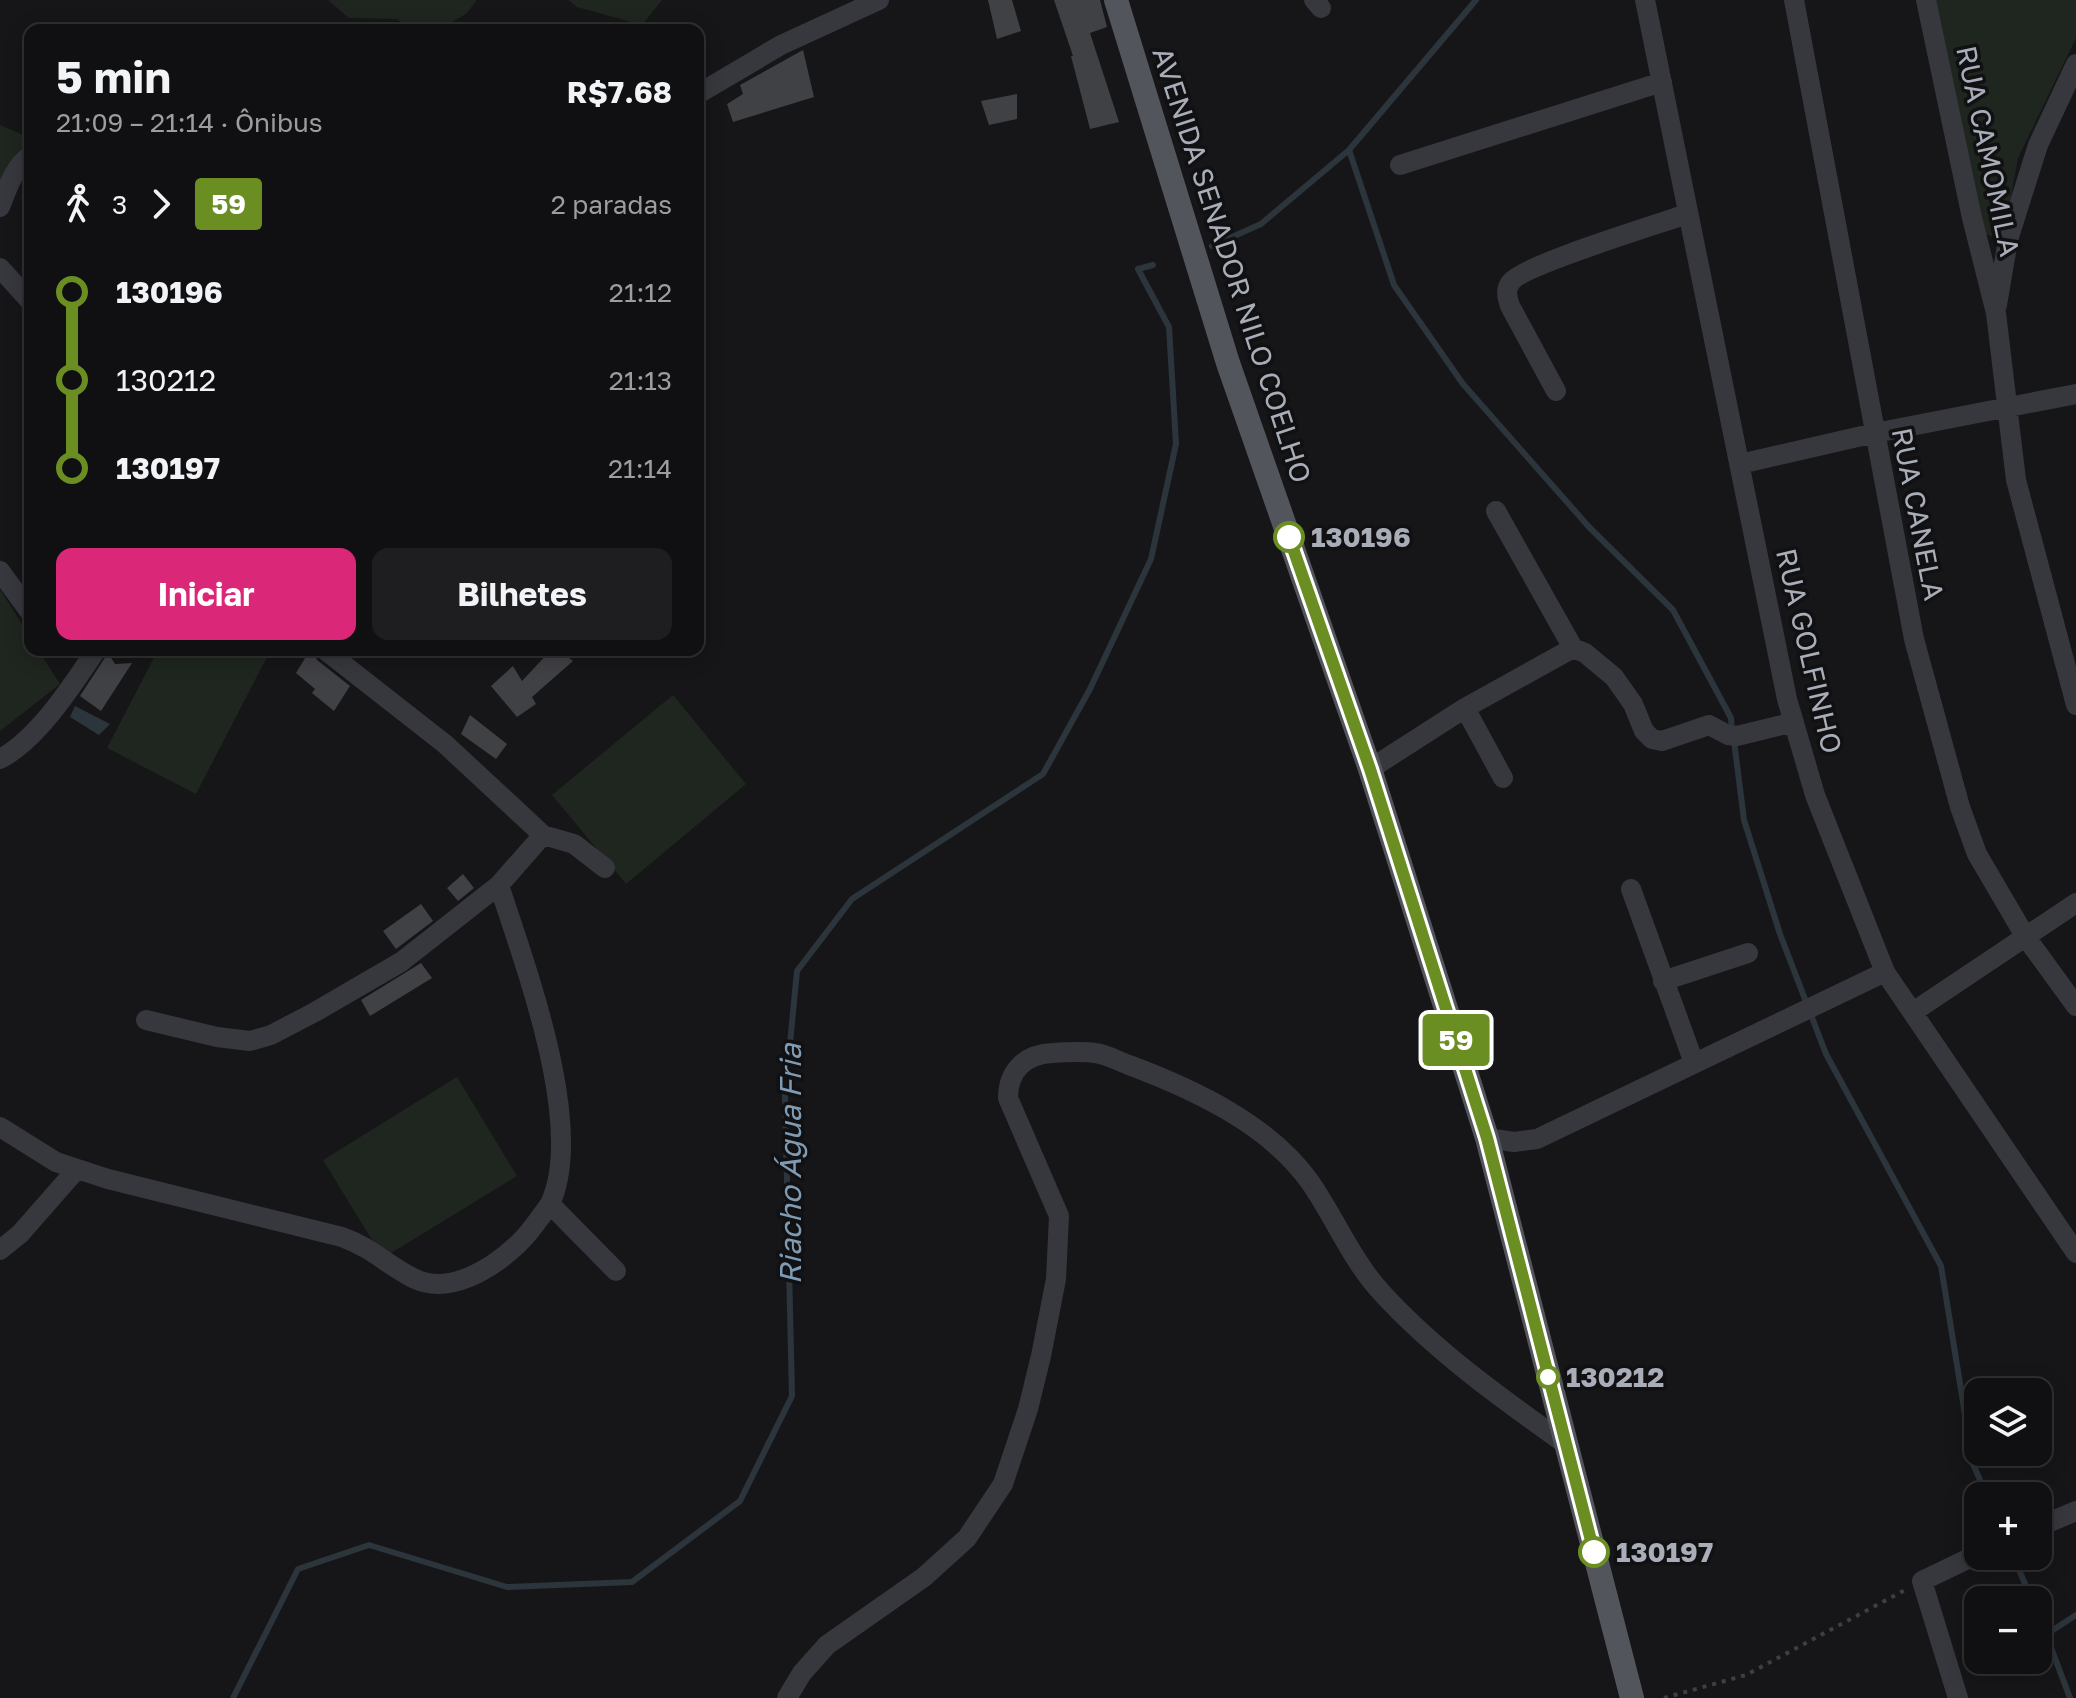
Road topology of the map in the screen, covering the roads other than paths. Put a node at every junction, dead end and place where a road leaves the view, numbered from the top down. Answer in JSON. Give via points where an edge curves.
{"nodes":[{"id":1,"x":879,"y":0,"type":"edge"},
{"id":2,"x":1116,"y":0,"type":"edge"},
{"id":3,"x":1645,"y":0,"type":"edge"},
{"id":4,"x":1794,"y":0,"type":"edge"},
{"id":5,"x":1926,"y":0,"type":"edge"},
{"id":6,"x":2076,"y":64,"type":"edge"},
{"id":7,"x":1662,"y":82,"type":"junction"},
{"id":8,"x":704,"y":90,"type":"edge"},
{"id":9,"x":24,"y":161,"type":"edge"},
{"id":10,"x":1400,"y":165,"type":"dead end"},
{"id":11,"x":0,"y":207,"type":"edge"},
{"id":12,"x":1687,"y":214,"type":"junction"},
{"id":13,"x":0,"y":268,"type":"edge"},
{"id":14,"x":24,"y":294,"type":"edge"},
{"id":15,"x":1996,"y":313,"type":"junction"},
{"id":16,"x":1556,"y":391,"type":"dead end"},
{"id":17,"x":2076,"y":394,"type":"edge"},
{"id":18,"x":2006,"y":408,"type":"junction"},
{"id":19,"x":1875,"y":433,"type":"junction"},
{"id":20,"x":1740,"y":464,"type":"junction"},
{"id":21,"x":1496,"y":511,"type":"dead end"},
{"id":22,"x":0,"y":571,"type":"edge"},
{"id":23,"x":24,"y":604,"type":"edge"},
{"id":24,"x":1573,"y":648,"type":"junction"},
{"id":25,"x":86,"y":656,"type":"edge"},
{"id":26,"x":333,"y":656,"type":"edge"},
{"id":27,"x":2076,"y":705,"type":"edge"},
{"id":28,"x":1465,"y":708,"type":"junction"},
{"id":29,"x":1794,"y":722,"type":"junction"},
{"id":30,"x":5,"y":757,"type":"edge"},
{"id":31,"x":1370,"y":769,"type":"junction"},
{"id":32,"x":1503,"y":778,"type":"dead end"},
{"id":33,"x":0,"y":779,"type":"edge"},
{"id":34,"x":543,"y":835,"type":"junction"},
{"id":35,"x":605,"y":868,"type":"dead end"},
{"id":36,"x":499,"y":885,"type":"junction"},
{"id":37,"x":1631,"y":889,"type":"dead end"},
{"id":38,"x":2076,"y":903,"type":"edge"},
{"id":39,"x":2025,"y":936,"type":"junction"},
{"id":40,"x":1748,"y":953,"type":"dead end"},
{"id":41,"x":1885,"y":972,"type":"junction"},
{"id":42,"x":1663,"y":981,"type":"junction"},
{"id":43,"x":2076,"y":1006,"type":"edge"},
{"id":44,"x":1913,"y":1012,"type":"junction"},
{"id":45,"x":146,"y":1020,"type":"dead end"},
{"id":46,"x":1694,"y":1063,"type":"junction"},
{"id":47,"x":0,"y":1127,"type":"edge"},
{"id":48,"x":1487,"y":1138,"type":"junction"},
{"id":49,"x":77,"y":1169,"type":"junction"},
{"id":50,"x":550,"y":1204,"type":"junction"},
{"id":51,"x":0,"y":1250,"type":"edge"},
{"id":52,"x":2076,"y":1253,"type":"edge"},
{"id":53,"x":616,"y":1271,"type":"dead end"},
{"id":54,"x":1564,"y":1443,"type":"junction"},
{"id":55,"x":2076,"y":1511,"type":"edge"},
{"id":56,"x":2052,"y":1521,"type":"edge"},
{"id":57,"x":1964,"y":1561,"type":"edge"},
{"id":58,"x":787,"y":1698,"type":"edge"},
{"id":59,"x":1632,"y":1698,"type":"edge"},
{"id":60,"x":1958,"y":1698,"type":"edge"}],
"edges":[{"from":1,"to":8,"type":"street","via":[[781,45]]},
{"from":2,"to":31,"type":"main road","name":"AVENIDA SENADOR NILO COELHO","via":[[1228,363]]},
{"from":3,"to":7,"type":"street","name":"RUA GOLFINHO"},
{"from":4,"to":19,"type":"street","name":"RUA CANELA"},
{"from":5,"to":15,"type":"street","name":"RUA CAMOMILA"},
{"from":6,"to":15,"type":"street","name":"RUA CAMOMILA","via":[[2038,145],[2008,240]]},
{"from":7,"to":10,"type":"street"},
{"from":7,"to":12,"type":"street","name":"RUA GOLFINHO"},
{"from":9,"to":11,"type":"street"},
{"from":12,"to":16,"type":"street","via":[[1511,280],[1510,306]]},
{"from":12,"to":20,"type":"street","name":"RUA GOLFINHO"},
{"from":13,"to":14,"type":"street"},
{"from":15,"to":18,"type":"street","name":"RUA CAMOMILA"},
{"from":17,"to":18,"type":"street"},
{"from":18,"to":19,"type":"street"},
{"from":18,"to":27,"type":"street","name":"RUA CAMOMILA","via":[[2016,480]]},
{"from":19,"to":20,"type":"street"},
{"from":19,"to":39,"type":"street","name":"RUA CANELA","via":[[1914,639],[1960,807],[1977,854]]},
{"from":20,"to":29,"type":"street","name":"RUA GOLFINHO"},
{"from":21,"to":24,"type":"street"},
{"from":22,"to":23,"type":"street"},
{"from":24,"to":28,"type":"street"},
{"from":24,"to":29,"type":"street","via":[[1614,677],[1652,739],[1662,741],[1709,725],[1733,736]]},
{"from":25,"to":30,"type":"street","via":[[38,728]]},
{"from":26,"to":34,"type":"street","via":[[445,744]]},
{"from":28,"to":31,"type":"street"},
{"from":28,"to":32,"type":"street"},
{"from":29,"to":41,"type":"street","name":"RUA GOLFINHO","via":[[1815,795]]},
{"from":30,"to":33,"type":"street"},
{"from":31,"to":48,"type":"main road","name":"AVENIDA SENADOR NILO COELHO"},
{"from":34,"to":35,"type":"street","via":[[574,844]]},
{"from":34,"to":36,"type":"street"},
{"from":36,"to":45,"type":"street","via":[[401,962],[271,1035],[250,1041]]},
{"from":36,"to":50,"type":"street","via":[[541,1020],[558,1097],[563,1145],[559,1185]]},
{"from":37,"to":42,"type":"street"},
{"from":38,"to":39,"type":"street"},
{"from":39,"to":43,"type":"street","name":"RUA CANELA"},
{"from":39,"to":44,"type":"street"},
{"from":40,"to":42,"type":"street"},
{"from":41,"to":44,"type":"street","name":"RUA GOLFINHO"},
{"from":41,"to":46,"type":"street"},
{"from":42,"to":46,"type":"street"},
{"from":44,"to":52,"type":"street","name":"RUA GOLFINHO"},
{"from":46,"to":48,"type":"street","via":[[1537,1139]]},
{"from":47,"to":49,"type":"street"},
{"from":48,"to":54,"type":"main road","name":"AVENIDA SENADOR NILO COELHO"},
{"from":49,"to":50,"type":"street","via":[[342,1237],[415,1279],[436,1285],[456,1283],[483,1269],[519,1243]]},
{"from":49,"to":51,"type":"street"},
{"from":50,"to":53,"type":"street"},
{"from":54,"to":58,"type":"street","via":[[1470,1374],[1381,1292],[1310,1181],[1256,1130],[1156,1075],[1098,1053],[1043,1053],[1012,1073],[1008,1098],[1059,1216],[1056,1279],[1028,1409],[1003,1484],[967,1538],[924,1577],[827,1645]]},
{"from":54,"to":59,"type":"main road","name":"AVENIDA SENADOR NILO COELHO"},
{"from":55,"to":56,"type":"street"},
{"from":57,"to":60,"type":"street","via":[[1922,1581]]}]}
